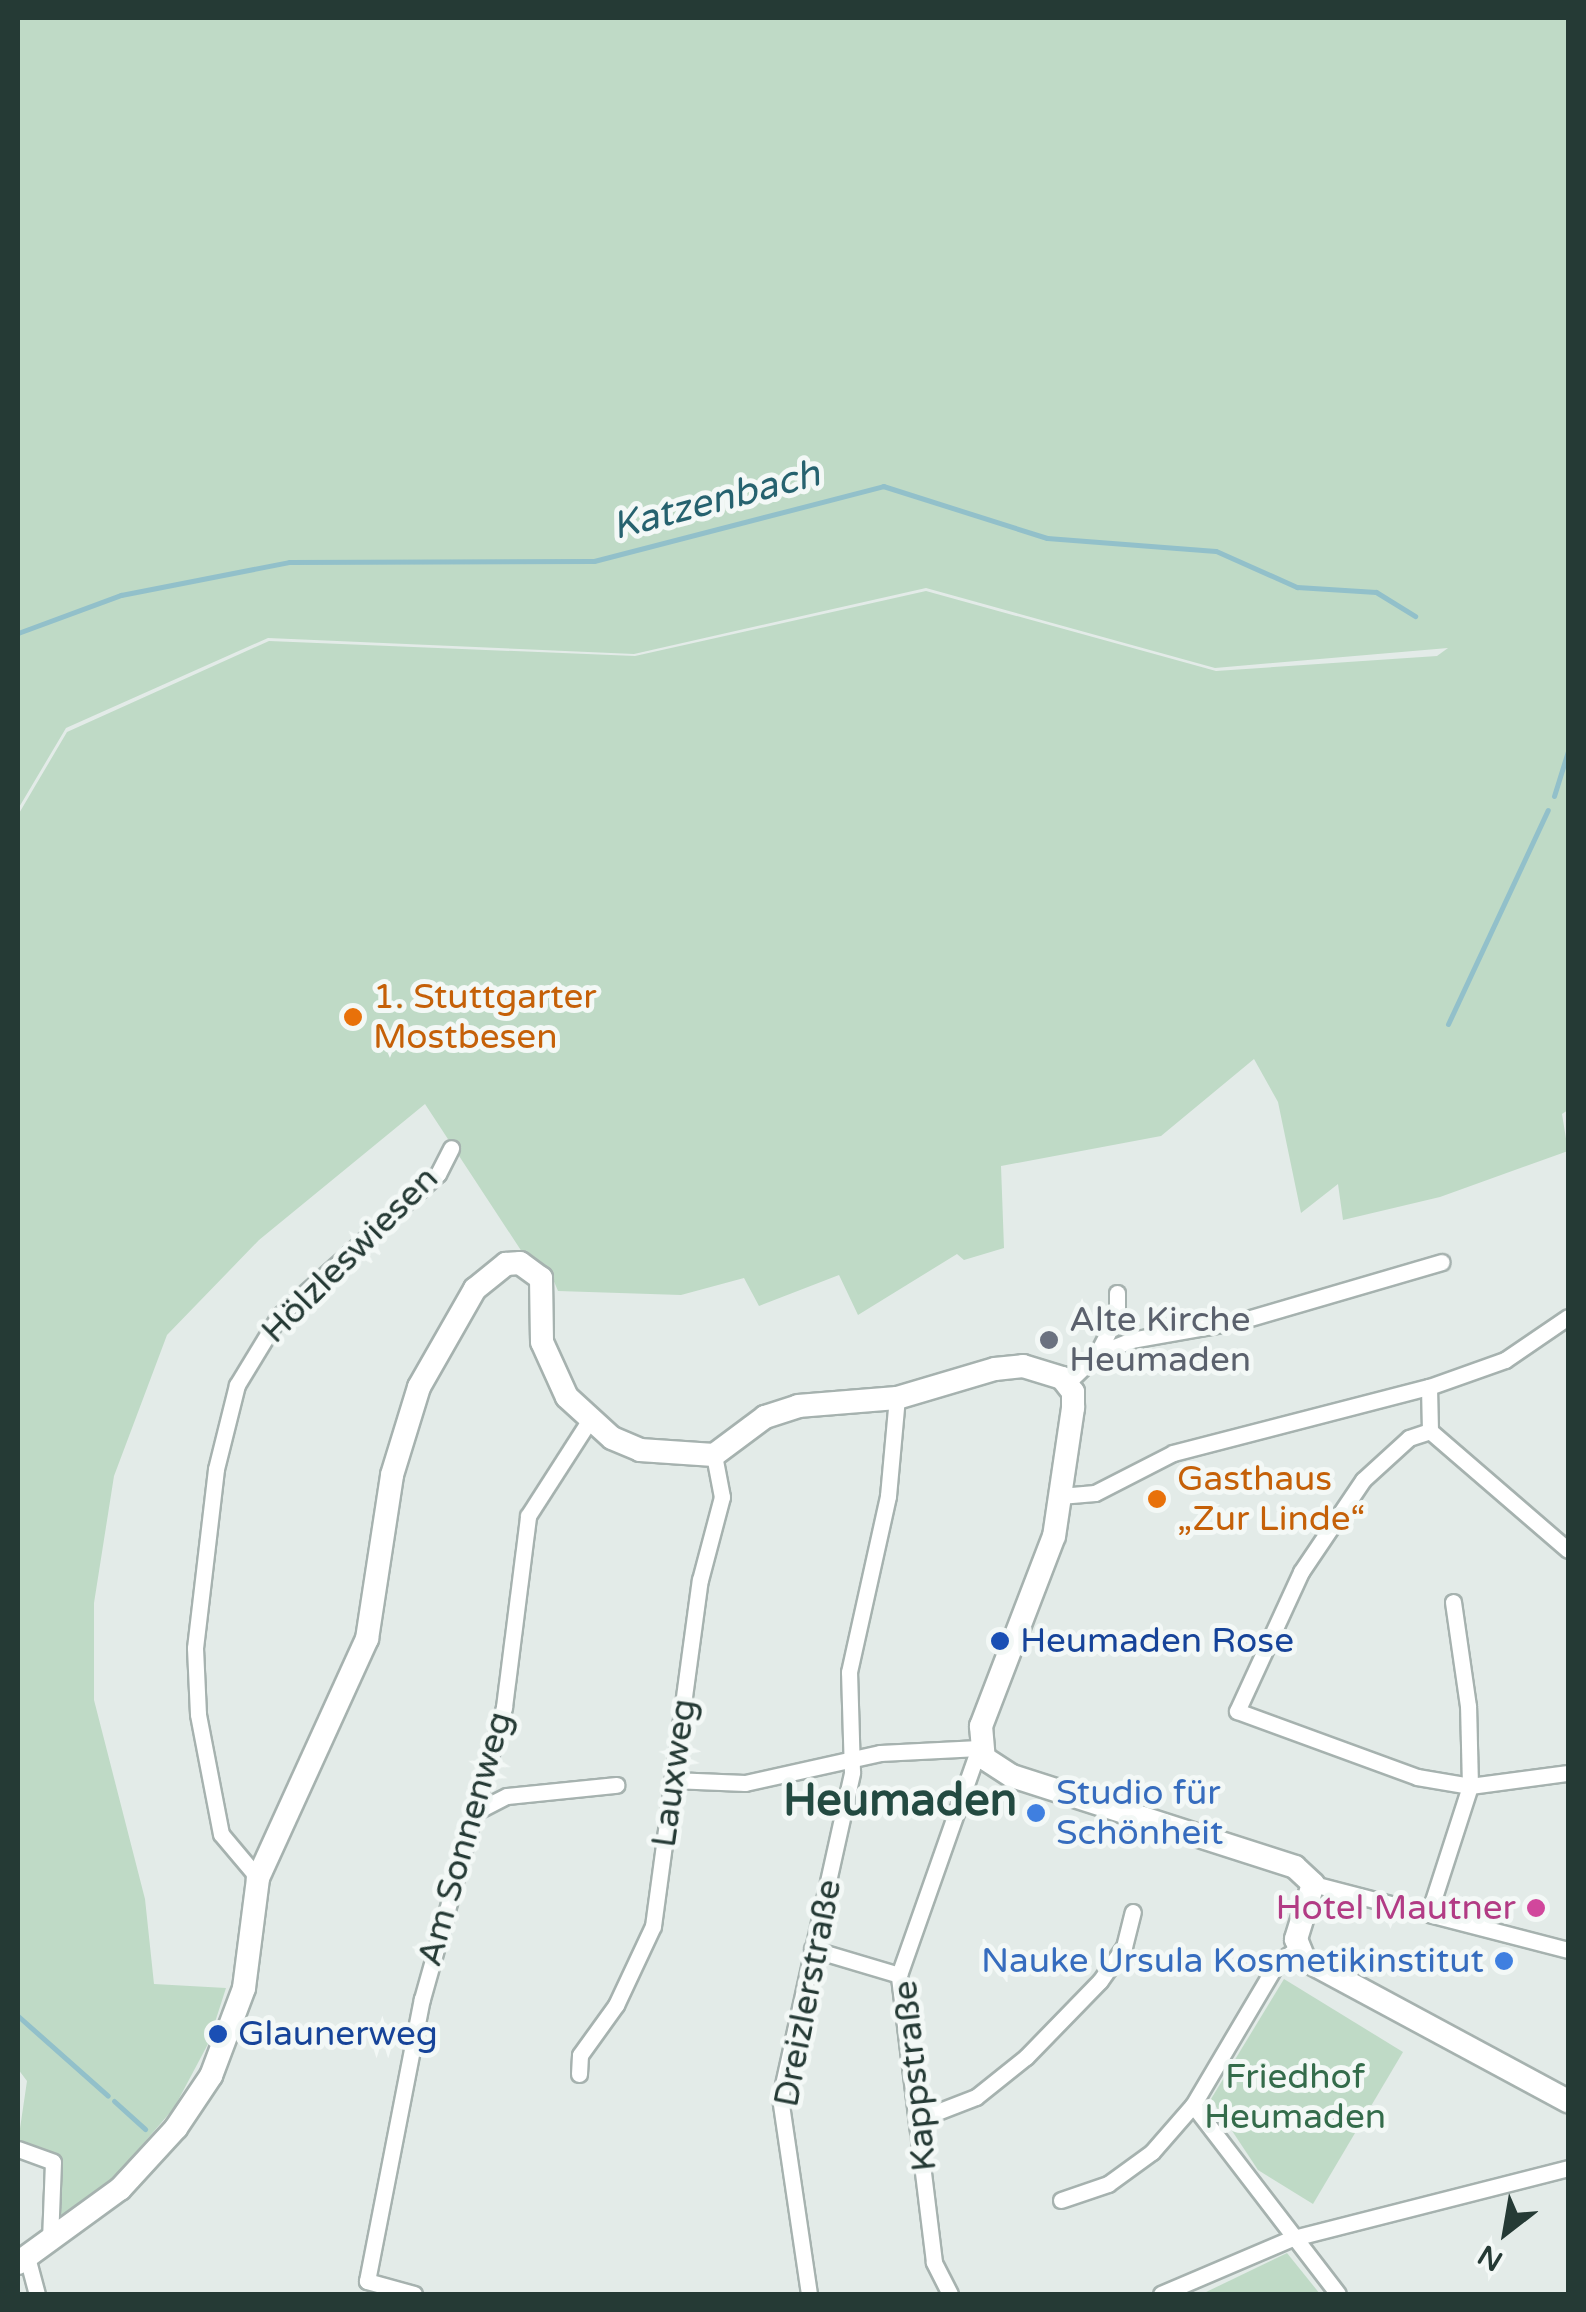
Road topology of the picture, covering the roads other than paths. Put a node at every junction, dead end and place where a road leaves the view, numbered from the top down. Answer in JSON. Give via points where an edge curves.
{"nodes":[{"id":1,"x":452,"y":1148,"type":"dead end"},
{"id":2,"x":1442,"y":1262,"type":"dead end"},
{"id":3,"x":1116,"y":1292,"type":"dead end"},
{"id":4,"x":1568,"y":1317,"type":"edge"},
{"id":5,"x":1097,"y":1354,"type":"junction"},
{"id":6,"x":1067,"y":1383,"type":"junction"},
{"id":7,"x":1429,"y":1387,"type":"junction"},
{"id":8,"x":898,"y":1398,"type":"junction"},
{"id":9,"x":589,"y":1421,"type":"junction"},
{"id":10,"x":1430,"y":1431,"type":"junction"},
{"id":11,"x":714,"y":1455,"type":"junction"},
{"id":12,"x":1060,"y":1496,"type":"junction"},
{"id":13,"x":1568,"y":1550,"type":"edge"},
{"id":14,"x":1454,"y":1602,"type":"dead end"},
{"id":15,"x":979,"y":1748,"type":"junction"},
{"id":16,"x":848,"y":1760,"type":"junction"},
{"id":17,"x":1568,"y":1773,"type":"edge"},
{"id":18,"x":672,"y":1780,"type":"junction"},
{"id":19,"x":616,"y":1785,"type":"dead end"},
{"id":20,"x":1470,"y":1786,"type":"junction"},
{"id":21,"x":479,"y":1810,"type":"junction"},
{"id":22,"x":258,"y":1878,"type":"junction"},
{"id":23,"x":1313,"y":1884,"type":"junction"},
{"id":24,"x":1133,"y":1912,"type":"dead end"},
{"id":25,"x":1429,"y":1914,"type":"junction"},
{"id":26,"x":812,"y":1949,"type":"junction"},
{"id":27,"x":1297,"y":1949,"type":"junction"},
{"id":28,"x":1568,"y":1950,"type":"edge"},
{"id":29,"x":899,"y":1975,"type":"junction"},
{"id":30,"x":579,"y":2074,"type":"dead end"},
{"id":31,"x":1568,"y":2101,"type":"edge"},
{"id":32,"x":1192,"y":2105,"type":"junction"},
{"id":33,"x":920,"y":2119,"type":"junction"},
{"id":34,"x":18,"y":2149,"type":"edge"},
{"id":35,"x":1568,"y":2168,"type":"edge"},
{"id":36,"x":1061,"y":2200,"type":"dead end"},
{"id":37,"x":1290,"y":2239,"type":"junction"},
{"id":38,"x":50,"y":2241,"type":"junction"},
{"id":39,"x":22,"y":2260,"type":"edge"},
{"id":40,"x":38,"y":2294,"type":"edge"},
{"id":41,"x":414,"y":2294,"type":"edge"},
{"id":42,"x":809,"y":2294,"type":"edge"},
{"id":43,"x":950,"y":2294,"type":"edge"},
{"id":44,"x":1160,"y":2294,"type":"edge"},
{"id":45,"x":1338,"y":2294,"type":"edge"}],
"edges":[{"from":1,"to":22,"type":"street","name":"Hölzleswiesen","via":[[438,1174],[278,1316],[237,1385],[216,1469],[194,1648],[198,1714],[222,1834]]},
{"from":2,"to":5,"type":"street","via":[[1240,1321],[1159,1332]]},
{"from":3,"to":5,"type":"street","via":[[1117,1315]]},
{"from":4,"to":7,"type":"street","via":[[1505,1360]]},
{"from":5,"to":6,"type":"street"},
{"from":6,"to":8,"type":"street","via":[[1023,1366]]},
{"from":6,"to":12,"type":"street","via":[[1073,1408]]},
{"from":7,"to":10,"type":"street"},
{"from":7,"to":12,"type":"street","via":[[1174,1452],[1095,1493]]},
{"from":8,"to":11,"type":"street","via":[[798,1406],[765,1417]]},
{"from":8,"to":16,"type":"street","name":"Dreizlerstraße","via":[[888,1496],[848,1672]]},
{"from":9,"to":11,"type":"street","via":[[640,1450]]},
{"from":9,"to":21,"type":"street","name":"Am Sonnenweg","via":[[528,1516],[504,1707]]},
{"from":9,"to":22,"type":"street","via":[[550,1372],[542,1342],[542,1278],[520,1263],[492,1271],[458,1314],[419,1387],[392,1474],[368,1639]]},
{"from":10,"to":13,"type":"street"},
{"from":10,"to":20,"type":"street","via":[[1409,1438],[1363,1480],[1300,1572],[1237,1712],[1417,1777]]},
{"from":11,"to":18,"type":"street","name":"Lauxweg","via":[[722,1496],[700,1580]]},
{"from":12,"to":15,"type":"street","via":[[1048,1565],[992,1696]]},
{"from":14,"to":20,"type":"street"},
{"from":15,"to":16,"type":"street","via":[[937,1746]]},
{"from":15,"to":23,"type":"street","via":[[994,1768],[1012,1776],[1222,1840],[1295,1867]]},
{"from":15,"to":29,"type":"street","name":"Kappstraße"},
{"from":16,"to":18,"type":"street","via":[[745,1783]]},
{"from":16,"to":26,"type":"street","name":"Dreizlerstraße","via":[[843,1822]]},
{"from":17,"to":20,"type":"street"},
{"from":18,"to":30,"type":"street","name":"Lauxweg","via":[[653,1926],[616,2006],[580,2055]]},
{"from":19,"to":21,"type":"street","via":[[507,1796]]},
{"from":20,"to":25,"type":"street"},
{"from":21,"to":41,"type":"street","name":"Am Sonnenweg","via":[[440,1917],[367,2281]]},
{"from":22,"to":38,"type":"street","via":[[244,1988],[210,2076],[176,2128],[120,2189]]},
{"from":23,"to":25,"type":"street"},
{"from":23,"to":27,"type":"street"},
{"from":24,"to":33,"type":"street","via":[[1124,1946],[1100,1981],[1026,2057],[976,2097]]},
{"from":25,"to":28,"type":"street"},
{"from":26,"to":29,"type":"street"},
{"from":26,"to":42,"type":"street","name":"Dreizlerstraße","via":[[780,2098]]},
{"from":27,"to":31,"type":"street","via":[[1328,1975]]},
{"from":27,"to":32,"type":"street","via":[[1277,1963]]},
{"from":29,"to":33,"type":"street","name":"Kappstraße"},
{"from":32,"to":36,"type":"street","via":[[1152,2152],[1108,2184]]},
{"from":32,"to":37,"type":"street"},
{"from":33,"to":43,"type":"street","name":"Kappstraße","via":[[934,2262]]},
{"from":34,"to":38,"type":"street","via":[[53,2162]]},
{"from":35,"to":37,"type":"street"},
{"from":37,"to":44,"type":"street"},
{"from":37,"to":45,"type":"street"},
{"from":38,"to":39,"type":"street"},
{"from":39,"to":40,"type":"street"}]}
